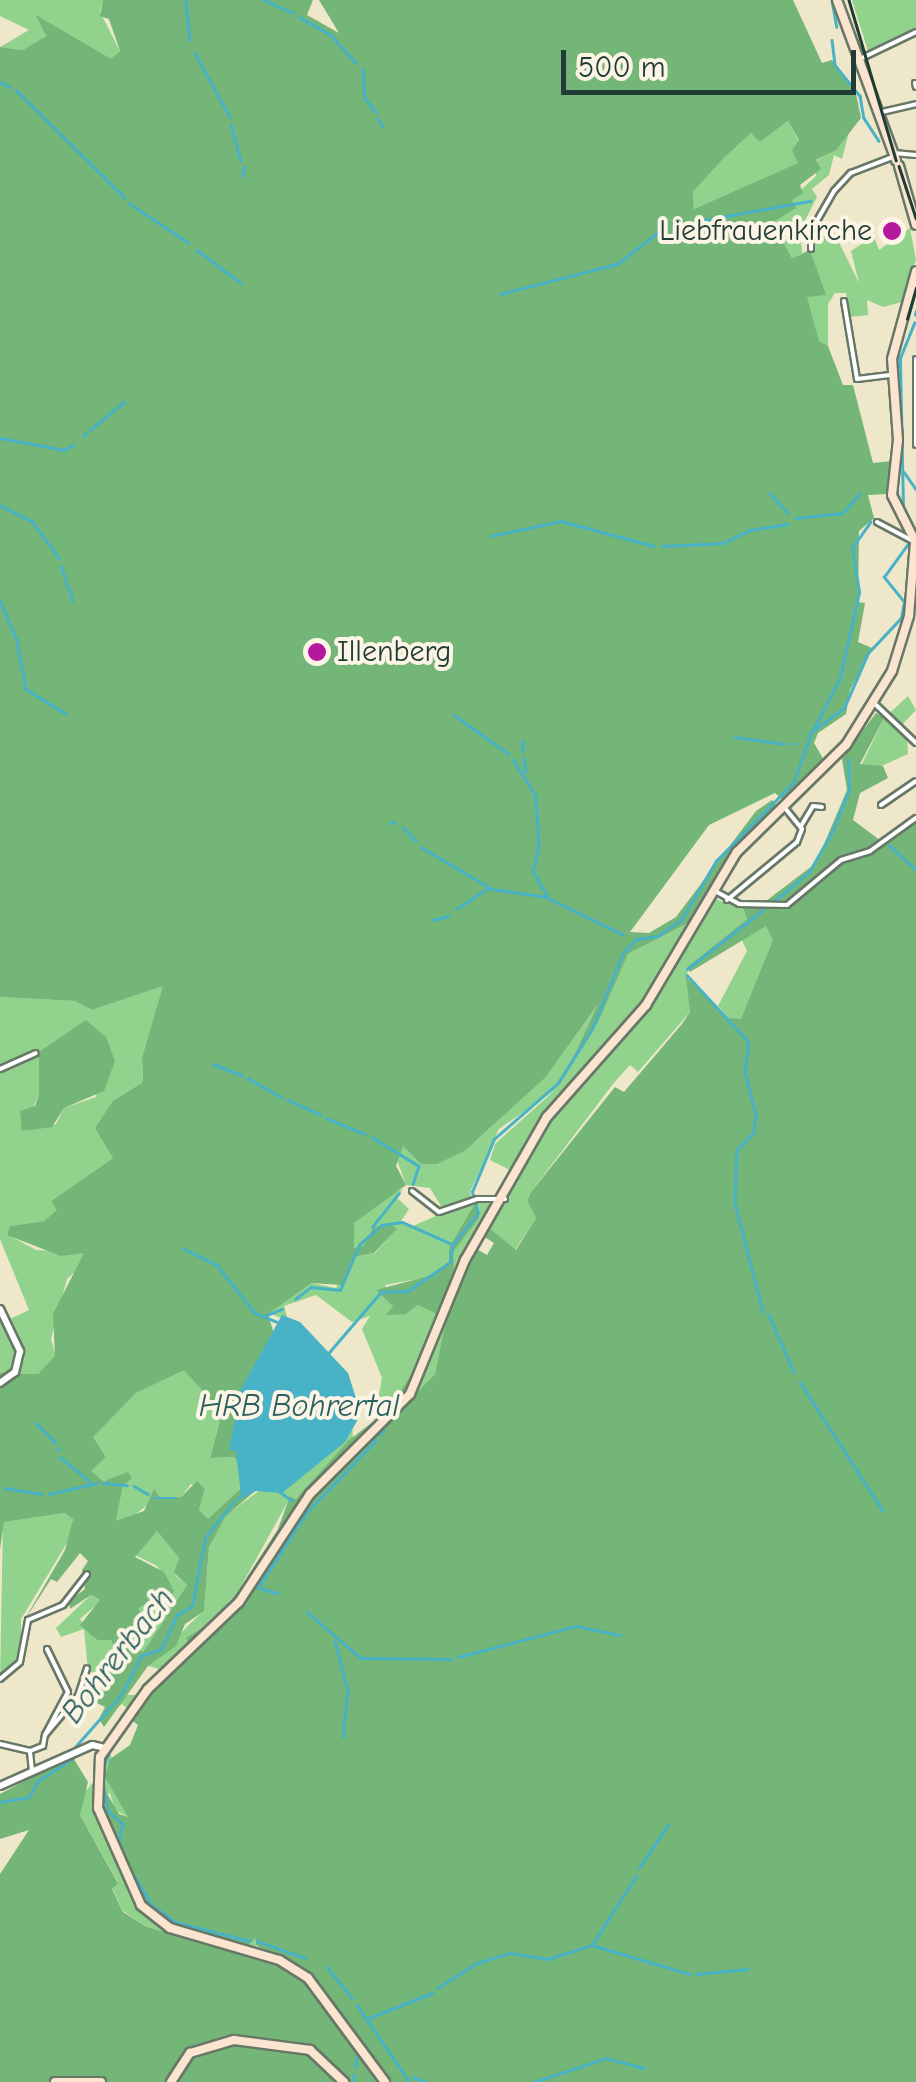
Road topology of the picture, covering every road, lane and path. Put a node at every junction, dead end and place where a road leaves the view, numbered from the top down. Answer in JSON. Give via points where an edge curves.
{"nodes":[{"id":1,"x":837,"y":0,"type":"edge"},
{"id":2,"x":916,"y":32,"type":"edge"},
{"id":3,"x":861,"y":58,"type":"junction"},
{"id":4,"x":916,"y":104,"type":"edge"},
{"id":5,"x":878,"y":112,"type":"junction"},
{"id":6,"x":916,"y":154,"type":"edge"},
{"id":7,"x":891,"y":159,"type":"junction"},
{"id":8,"x":916,"y":225,"type":"edge"},
{"id":9,"x":811,"y":249,"type":"dead end"},
{"id":10,"x":916,"y":271,"type":"edge"},
{"id":11,"x":844,"y":301,"type":"dead end"},
{"id":12,"x":916,"y":359,"type":"edge"},
{"id":13,"x":892,"y":375,"type":"junction"},
{"id":14,"x":916,"y":445,"type":"edge"},
{"id":15,"x":877,"y":522,"type":"dead end"},
{"id":16,"x":912,"y":540,"type":"edge"},
{"id":17,"x":874,"y":703,"type":"junction"},
{"id":18,"x":916,"y":743,"type":"edge"},
{"id":19,"x":916,"y":780,"type":"edge"},
{"id":20,"x":782,"y":805,"type":"junction"},
{"id":21,"x":880,"y":805,"type":"dead end"},
{"id":22,"x":822,"y":807,"type":"dead end"},
{"id":23,"x":916,"y":818,"type":"edge"},
{"id":24,"x":801,"y":826,"type":"junction"},
{"id":25,"x":713,"y":886,"type":"junction"},
{"id":26,"x":726,"y":900,"type":"junction"},
{"id":27,"x":36,"y":1053,"type":"dead end"},
{"id":28,"x":0,"y":1070,"type":"edge"},
{"id":29,"x":412,"y":1191,"type":"dead end"},
{"id":30,"x":505,"y":1199,"type":"junction"},
{"id":31,"x":0,"y":1310,"type":"edge"},
{"id":32,"x":0,"y":1384,"type":"edge"},
{"id":33,"x":87,"y":1574,"type":"dead end"},
{"id":34,"x":46,"y":1649,"type":"dead end"},
{"id":35,"x":87,"y":1668,"type":"dead end"},
{"id":36,"x":0,"y":1679,"type":"edge"},
{"id":37,"x":45,"y":1735,"type":"junction"},
{"id":38,"x":0,"y":1744,"type":"edge"},
{"id":39,"x":105,"y":1748,"type":"junction"},
{"id":40,"x":30,"y":1751,"type":"junction"},
{"id":41,"x":32,"y":1771,"type":"junction"},
{"id":42,"x":0,"y":1786,"type":"edge"},
{"id":43,"x":55,"y":2082,"type":"edge"},
{"id":44,"x":101,"y":2082,"type":"edge"},
{"id":45,"x":171,"y":2082,"type":"edge"},
{"id":46,"x":344,"y":2082,"type":"edge"},
{"id":47,"x":385,"y":2082,"type":"edge"}],
"edges":[{"from":1,"to":3,"type":"main road"},
{"from":2,"to":3,"type":"street"},
{"from":3,"to":5,"type":"main road"},
{"from":4,"to":5,"type":"street"},
{"from":5,"to":7,"type":"main road"},
{"from":6,"to":7,"type":"street"},
{"from":7,"to":8,"type":"main road"},
{"from":7,"to":9,"type":"street","via":[[852,174],[834,192],[811,231]]},
{"from":10,"to":13,"type":"main road"},
{"from":11,"to":13,"type":"street","via":[[857,379]]},
{"from":12,"to":14,"type":"street"},
{"from":13,"to":16,"type":"main road","via":[[898,440],[892,494]]},
{"from":15,"to":16,"type":"street"},
{"from":16,"to":17,"type":"main road","via":[[902,646]]},
{"from":17,"to":18,"type":"street"},
{"from":17,"to":20,"type":"main road","via":[[846,745]]},
{"from":19,"to":21,"type":"street"},
{"from":20,"to":24,"type":"street"},
{"from":20,"to":25,"type":"main road"},
{"from":22,"to":24,"type":"street","via":[[812,806]]},
{"from":23,"to":26,"type":"street","via":[[870,851],[841,860],[787,905]]},
{"from":24,"to":26,"type":"street","via":[[797,842],[775,866]]},
{"from":25,"to":26,"type":"street"},
{"from":25,"to":30,"type":"main road","via":[[654,994],[547,1117]]},
{"from":27,"to":28,"type":"street"},
{"from":29,"to":30,"type":"street","via":[[434,1211]]},
{"from":30,"to":39,"type":"main road","via":[[465,1260],[410,1394],[310,1494],[239,1602],[155,1681]]},
{"from":31,"to":32,"type":"street","via":[[18,1342],[18,1366]]},
{"from":33,"to":36,"type":"street","via":[[63,1605],[28,1620],[20,1662]]},
{"from":34,"to":37,"type":"street","via":[[66,1677],[68,1696]]},
{"from":35,"to":37,"type":"street","via":[[78,1696]]},
{"from":37,"to":40,"type":"street","via":[[44,1746]]},
{"from":38,"to":40,"type":"street"},
{"from":39,"to":41,"type":"street","via":[[93,1744]]},
{"from":39,"to":47,"type":"main road","via":[[97,1771],[98,1808],[142,1906],[170,1928],[279,1960],[308,1978]]},
{"from":40,"to":41,"type":"street"},
{"from":41,"to":42,"type":"street"},
{"from":43,"to":44,"type":"main road"},
{"from":45,"to":46,"type":"main road","via":[[190,2053],[234,2040],[310,2050]]}]}
